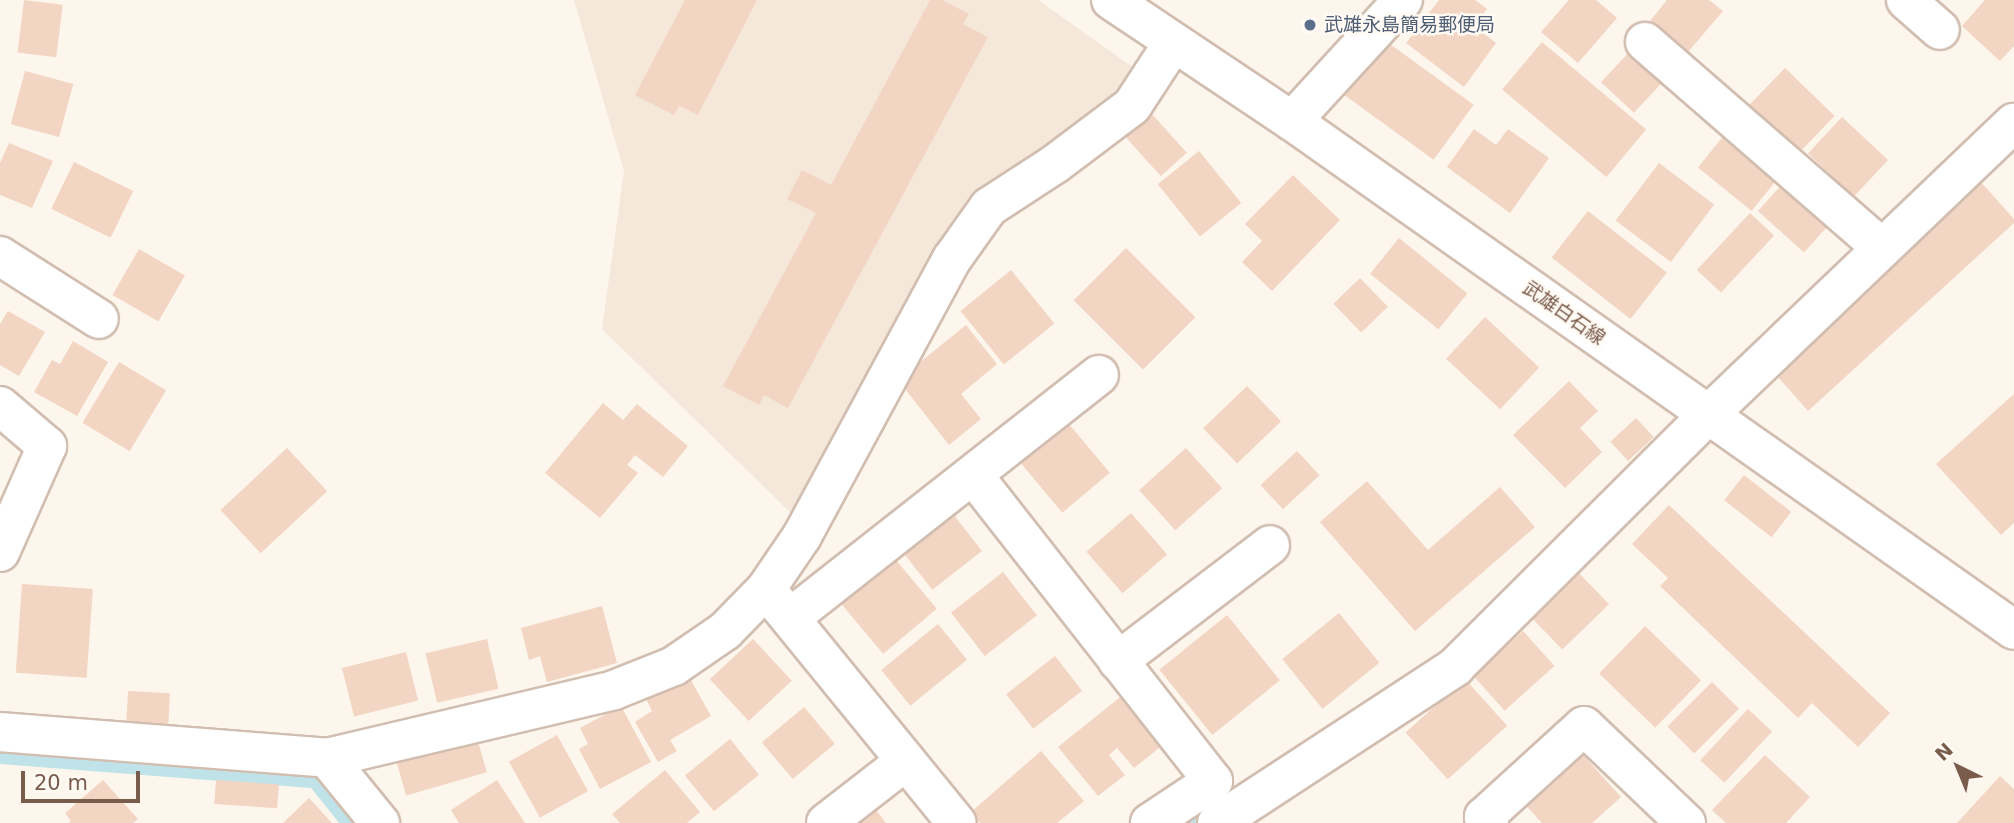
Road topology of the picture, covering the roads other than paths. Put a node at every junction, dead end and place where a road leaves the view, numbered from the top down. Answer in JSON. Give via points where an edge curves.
{"nodes":[{"id":1,"x":1111,"y":0,"type":"edge"},
{"id":2,"x":1906,"y":0,"type":"edge"},
{"id":3,"x":1394,"y":5,"type":"edge"},
{"id":4,"x":1940,"y":30,"type":"dead end"},
{"id":5,"x":1644,"y":42,"type":"dead end"},
{"id":6,"x":1172,"y":43,"type":"junction"},
{"id":7,"x":1292,"y":121,"type":"junction"},
{"id":8,"x":2014,"y":123,"type":"edge"},
{"id":9,"x":1882,"y":248,"type":"junction"},
{"id":10,"x":0,"y":256,"type":"edge"},
{"id":11,"x":99,"y":319,"type":"dead end"},
{"id":12,"x":1099,"y":375,"type":"dead end"},
{"id":13,"x":0,"y":406,"type":"edge"},
{"id":14,"x":1708,"y":415,"type":"junction"},
{"id":15,"x":973,"y":475,"type":"junction"},
{"id":16,"x":1269,"y":545,"type":"dead end"},
{"id":17,"x":0,"y":552,"type":"edge"},
{"id":18,"x":766,"y":589,"type":"junction"},
{"id":19,"x":790,"y":618,"type":"junction"},
{"id":20,"x":2014,"y":630,"type":"edge"},
{"id":21,"x":1118,"y":661,"type":"junction"},
{"id":22,"x":0,"y":732,"type":"edge"},
{"id":23,"x":327,"y":758,"type":"junction"},
{"id":24,"x":906,"y":761,"type":"junction"},
{"id":25,"x":380,"y":823,"type":"edge"},
{"id":26,"x":826,"y":823,"type":"edge"},
{"id":27,"x":957,"y":823,"type":"edge"},
{"id":28,"x":1150,"y":823,"type":"edge"},
{"id":29,"x":1217,"y":823,"type":"edge"},
{"id":30,"x":1489,"y":823,"type":"edge"},
{"id":31,"x":1686,"y":823,"type":"edge"}],
"edges":[{"from":1,"to":6,"type":"street","name":"武雄白石線"},
{"from":2,"to":4,"type":"street"},
{"from":3,"to":7,"type":"street"},
{"from":5,"to":9,"type":"street"},
{"from":6,"to":7,"type":"street","name":"武雄白石線"},
{"from":6,"to":18,"type":"street","via":[[1132,106],[989,207],[952,259],[802,536]]},
{"from":7,"to":14,"type":"street","name":"武雄白石線"},
{"from":8,"to":9,"type":"street"},
{"from":9,"to":14,"type":"street"},
{"from":10,"to":11,"type":"street"},
{"from":12,"to":15,"type":"street"},
{"from":13,"to":17,"type":"street","via":[[47,446]]},
{"from":14,"to":20,"type":"street","name":"武雄白石線"},
{"from":14,"to":29,"type":"street","via":[[1455,667]]},
{"from":15,"to":19,"type":"street"},
{"from":15,"to":21,"type":"street"},
{"from":16,"to":21,"type":"street"},
{"from":18,"to":19,"type":"street"},
{"from":18,"to":23,"type":"street","via":[[725,631],[674,666],[614,690]]},
{"from":19,"to":24,"type":"street"},
{"from":21,"to":28,"type":"street","via":[[1213,781]]},
{"from":22,"to":23,"type":"street"},
{"from":23,"to":25,"type":"street"},
{"from":24,"to":26,"type":"street"},
{"from":24,"to":27,"type":"street"},
{"from":30,"to":31,"type":"street","via":[[1484,817],[1584,726]]}]}
